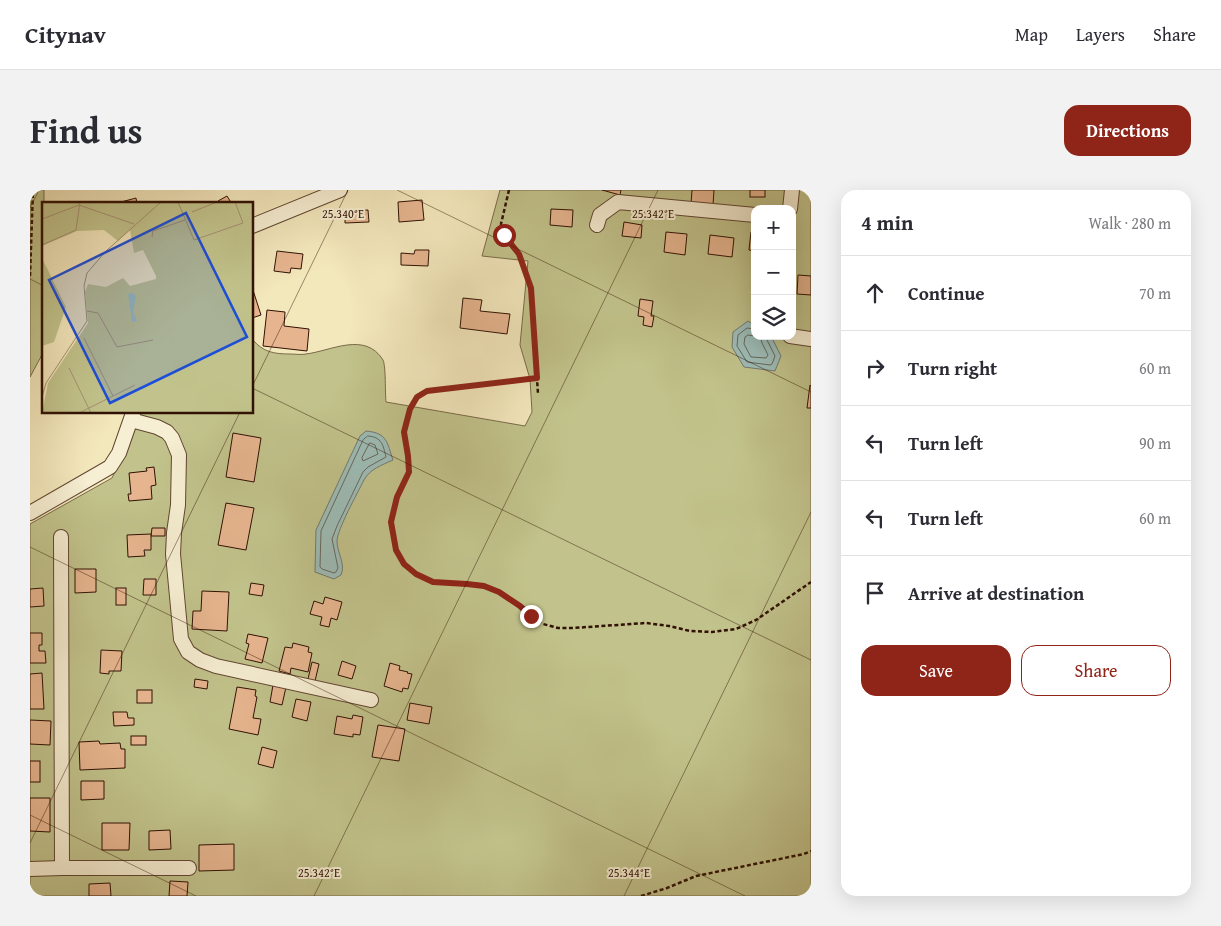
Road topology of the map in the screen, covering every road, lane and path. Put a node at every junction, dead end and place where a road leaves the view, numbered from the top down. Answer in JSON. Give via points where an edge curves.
{"nodes":[{"id":1,"x":33,"y":190,"type":"edge"},
{"id":2,"x":340,"y":190,"type":"edge"},
{"id":3,"x":509,"y":190,"type":"edge"},
{"id":4,"x":792,"y":190,"type":"edge"},
{"id":5,"x":790,"y":205,"type":"edge"},
{"id":6,"x":751,"y":215,"type":"edge"},
{"id":7,"x":254,"y":225,"type":"edge"},
{"id":8,"x":596,"y":225,"type":"dead end"},
{"id":9,"x":30,"y":276,"type":"edge"},
{"id":10,"x":796,"y":337,"type":"edge"},
{"id":11,"x":811,"y":339,"type":"edge"},
{"id":12,"x":537,"y":378,"type":"junction"},
{"id":13,"x":538,"y":394,"type":"dead end"},
{"id":14,"x":132,"y":416,"type":"edge"},
{"id":15,"x":30,"y":513,"type":"edge"},
{"id":16,"x":61,"y":537,"type":"dead end"},
{"id":17,"x":811,"y":582,"type":"edge"},
{"id":18,"x":371,"y":700,"type":"dead end"},
{"id":19,"x":811,"y":851,"type":"edge"},
{"id":20,"x":62,"y":868,"type":"junction"},
{"id":21,"x":189,"y":868,"type":"dead end"},
{"id":22,"x":30,"y":869,"type":"edge"},
{"id":23,"x":641,"y":896,"type":"edge"}],
"edges":[{"from":1,"to":9,"type":"path"},
{"from":2,"to":7,"type":"street"},
{"from":3,"to":12,"type":"path","via":[[500,224],[504,235],[519,254],[531,288]]},
{"from":4,"to":5,"type":"street"},
{"from":6,"to":8,"type":"street","via":[[618,202],[600,216]]},
{"from":10,"to":11,"type":"street"},
{"from":12,"to":13,"type":"path"},
{"from":12,"to":17,"type":"path","via":[[427,391],[417,397],[404,432],[409,472],[397,497],[391,522],[396,550],[404,564],[416,574],[433,582],[484,586],[499,592],[543,624],[558,628],[646,623],[712,632],[736,629],[756,620]]},
{"from":14,"to":15,"type":"street","via":[[119,453],[110,467]]},
{"from":14,"to":18,"type":"street","via":[[167,432],[178,455],[178,505],[173,554],[181,639],[188,652],[216,666]]},
{"from":16,"to":20,"type":"street"},
{"from":19,"to":23,"type":"path","via":[[696,876]]},
{"from":20,"to":21,"type":"street"},
{"from":20,"to":22,"type":"street"}]}
